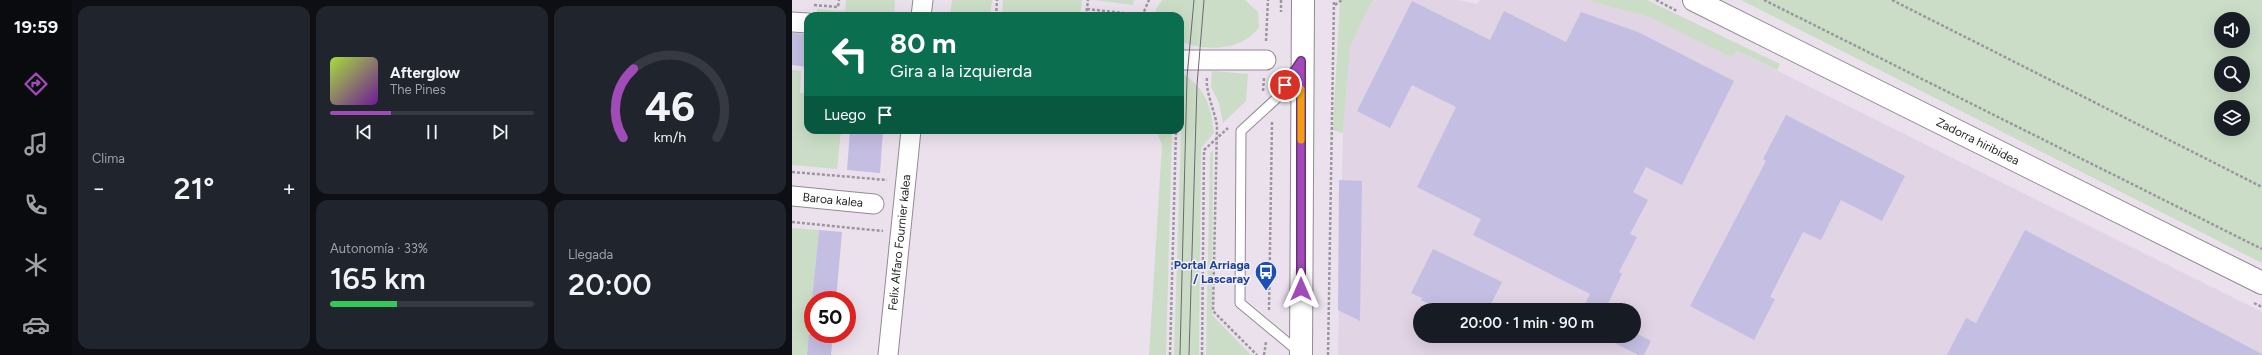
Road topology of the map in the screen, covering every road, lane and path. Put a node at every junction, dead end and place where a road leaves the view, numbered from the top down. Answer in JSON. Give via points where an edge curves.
{"nodes":[{"id":1,"x":839,"y":0,"type":"edge"},
{"id":2,"x":923,"y":0,"type":"edge"},
{"id":3,"x":997,"y":0,"type":"edge"},
{"id":4,"x":1088,"y":0,"type":"edge"},
{"id":5,"x":1149,"y":0,"type":"edge"},
{"id":6,"x":1268,"y":0,"type":"edge"},
{"id":7,"x":1303,"y":0,"type":"edge"},
{"id":8,"x":1334,"y":0,"type":"edge"},
{"id":9,"x":1342,"y":0,"type":"edge"},
{"id":10,"x":1694,"y":0,"type":"edge"},
{"id":11,"x":1764,"y":0,"type":"edge"},
{"id":12,"x":1892,"y":0,"type":"edge"},
{"id":13,"x":808,"y":4,"type":"dead end"},
{"id":14,"x":1334,"y":5,"type":"junction"},
{"id":15,"x":1087,"y":9,"type":"junction"},
{"id":16,"x":922,"y":12,"type":"edge"},
{"id":17,"x":996,"y":12,"type":"edge"},
{"id":18,"x":1087,"y":12,"type":"edge"},
{"id":19,"x":1114,"y":12,"type":"edge"},
{"id":20,"x":1143,"y":12,"type":"edge"},
{"id":21,"x":792,"y":22,"type":"edge"},
{"id":22,"x":804,"y":23,"type":"edge"},
{"id":23,"x":1184,"y":60,"type":"edge"},
{"id":24,"x":1212,"y":60,"type":"junction"},
{"id":25,"x":1266,"y":60,"type":"junction"},
{"id":26,"x":1301,"y":61,"type":"junction"},
{"id":27,"x":1267,"y":107,"type":"junction"},
{"id":28,"x":911,"y":134,"type":"edge"},
{"id":29,"x":1176,"y":134,"type":"edge"},
{"id":30,"x":792,"y":172,"type":"edge"},
{"id":31,"x":906,"y":182,"type":"junction"},
{"id":32,"x":2262,"y":187,"type":"edge"},
{"id":33,"x":792,"y":196,"type":"edge"},
{"id":34,"x":874,"y":204,"type":"dead end"},
{"id":35,"x":792,"y":222,"type":"edge"},
{"id":36,"x":901,"y":233,"type":"junction"},
{"id":37,"x":2262,"y":250,"type":"edge"},
{"id":38,"x":2262,"y":282,"type":"edge"},
{"id":39,"x":1269,"y":325,"type":"junction"},
{"id":40,"x":1301,"y":354,"type":"edge"},
{"id":41,"x":888,"y":355,"type":"edge"},
{"id":42,"x":1170,"y":355,"type":"edge"},
{"id":43,"x":1256,"y":355,"type":"edge"},
{"id":44,"x":1264,"y":355,"type":"edge"},
{"id":45,"x":1328,"y":355,"type":"edge"}],
"edges":[{"from":1,"to":13,"type":"path","via":[[838,7]]},
{"from":2,"to":16,"type":"street"},
{"from":3,"to":17,"type":"path"},
{"from":4,"to":15,"type":"path"},
{"from":5,"to":20,"type":"path"},
{"from":6,"to":25,"type":"path"},
{"from":7,"to":26,"type":"main road"},
{"from":8,"to":14,"type":"path"},
{"from":9,"to":14,"type":"path"},
{"from":10,"to":38,"type":"main road","name":"Zadorra hiribidea"},
{"from":11,"to":37,"type":"path"},
{"from":12,"to":32,"type":"path"},
{"from":14,"to":45,"type":"path"},
{"from":15,"to":18,"type":"path"},
{"from":15,"to":19,"type":"path"},
{"from":21,"to":22,"type":"street"},
{"from":23,"to":24,"type":"street"},
{"from":24,"to":25,"type":"street"},
{"from":24,"to":43,"type":"path","via":[[1205,87],[1218,126],[1213,311]]},
{"from":25,"to":27,"type":"path","via":[[1263,92]]},
{"from":26,"to":27,"type":"lane","via":[[1277,98]]},
{"from":26,"to":40,"type":"main road"},
{"from":27,"to":39,"type":"path","via":[[1273,125]]},
{"from":27,"to":39,"type":"lane","via":[[1241,131],[1240,303]]},
{"from":28,"to":31,"type":"street","name":"Felix Alfaro Fournier kalea"},
{"from":29,"to":42,"type":"path"},
{"from":30,"to":31,"type":"path"},
{"from":31,"to":36,"type":"street","name":"Felix Alfaro Fournier kalea"},
{"from":33,"to":34,"type":"street","name":"Baroa kalea"},
{"from":35,"to":36,"type":"path"},
{"from":36,"to":41,"type":"street","name":"Felix Alfaro Fournier kalea"},
{"from":39,"to":40,"type":"lane"},
{"from":39,"to":44,"type":"path"}]}
